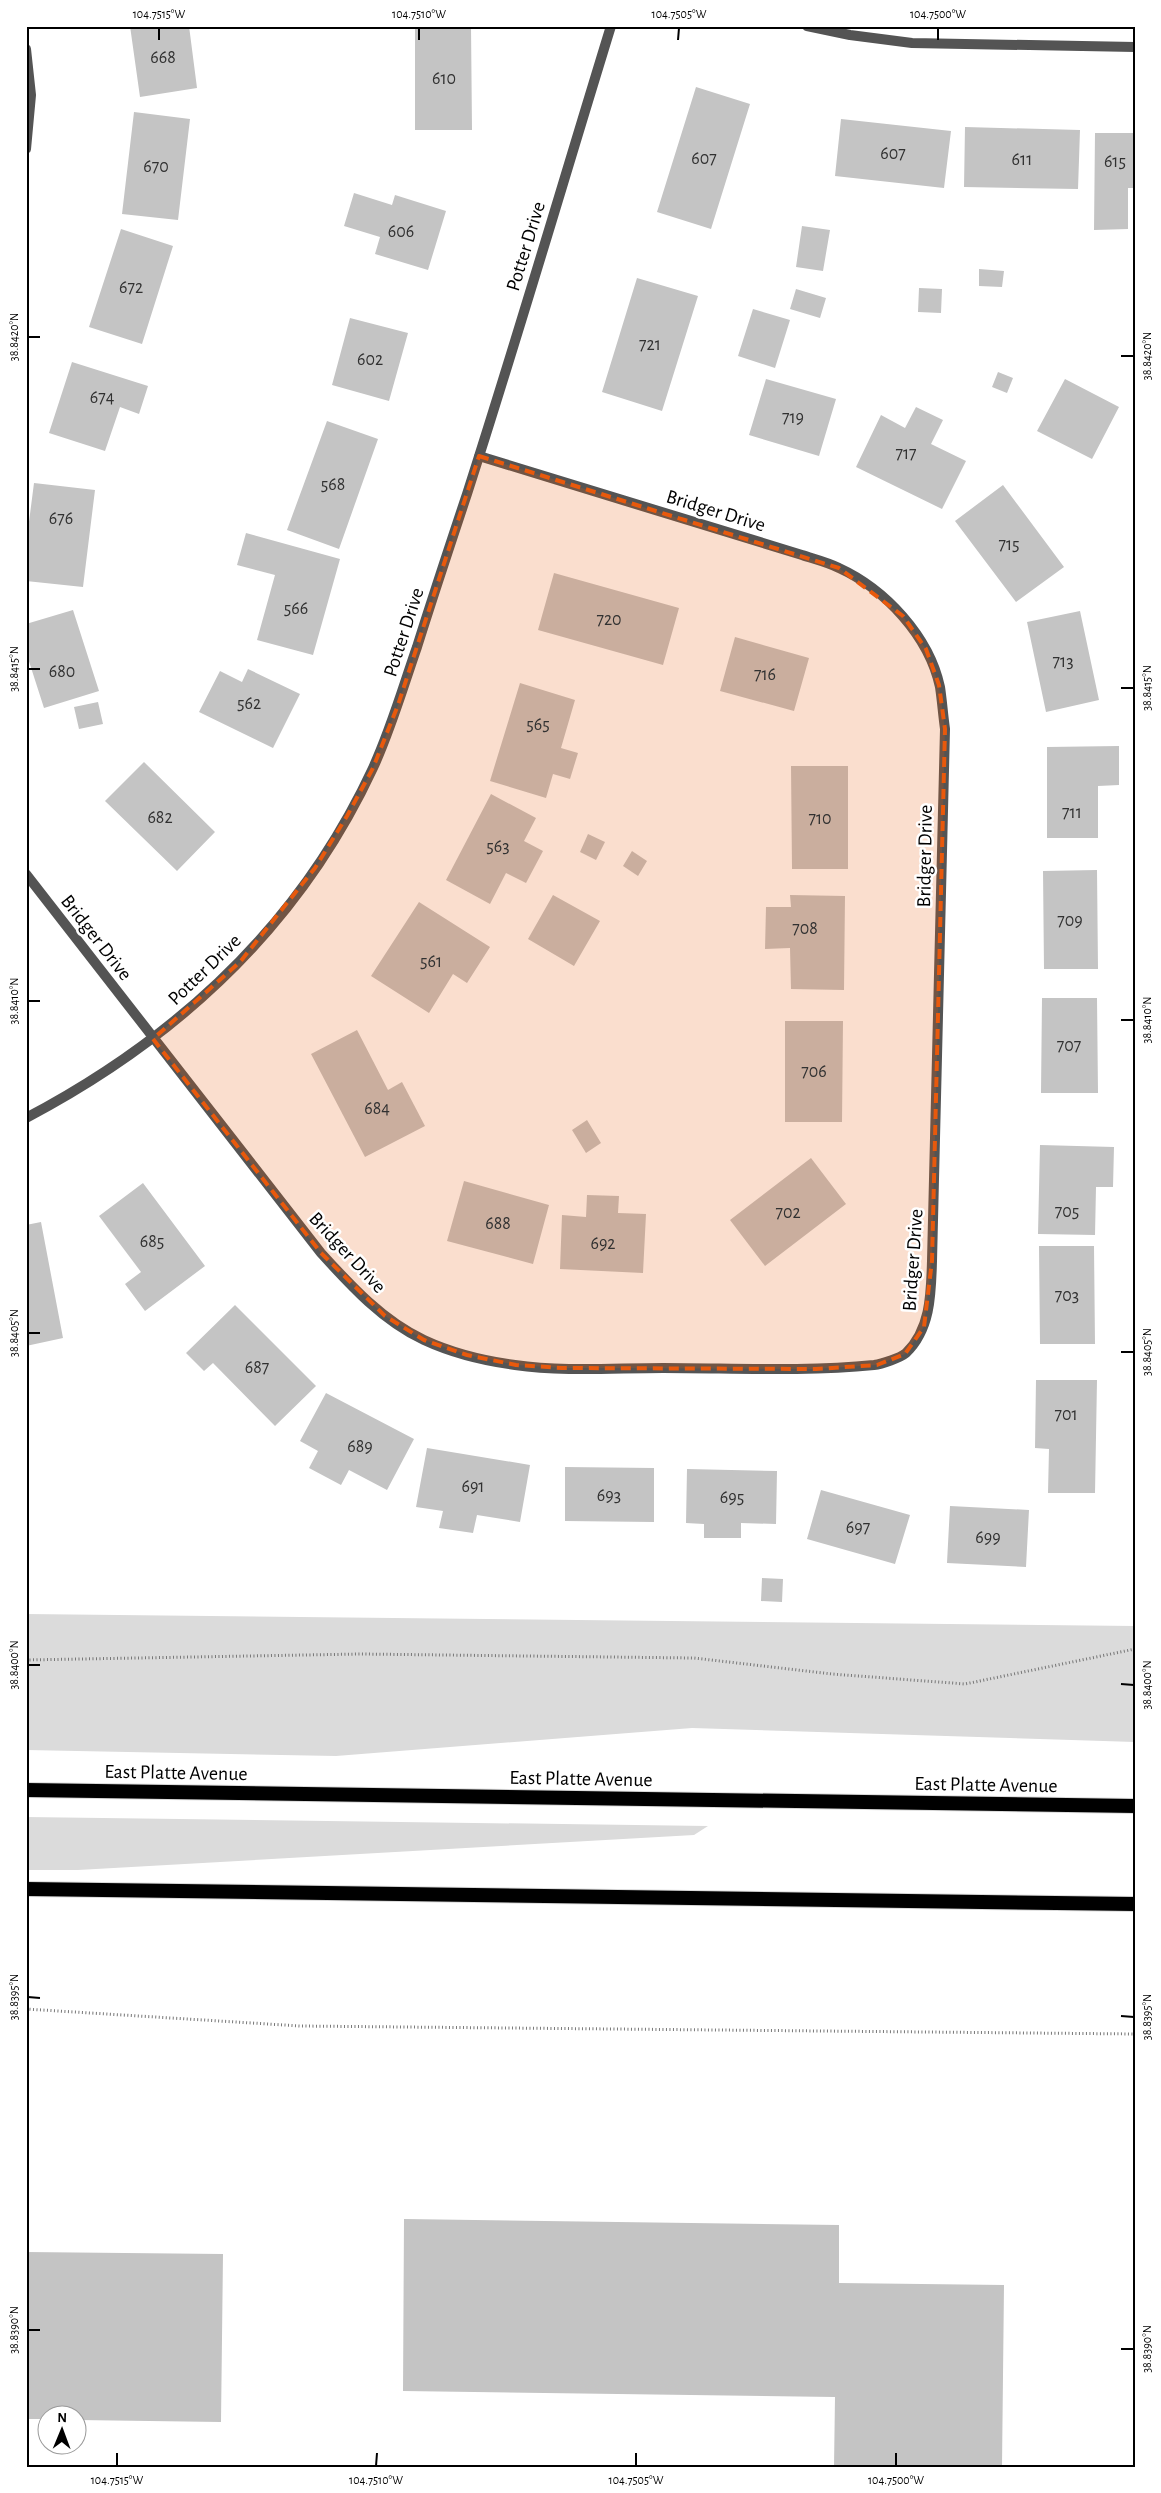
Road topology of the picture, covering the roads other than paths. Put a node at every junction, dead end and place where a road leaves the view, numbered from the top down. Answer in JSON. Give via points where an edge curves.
{"nodes":[{"id":1,"x":611,"y":26,"type":"edge"},
{"id":2,"x":807,"y":26,"type":"edge"},
{"id":3,"x":1135,"y":47,"type":"edge"},
{"id":4,"x":26,"y":49,"type":"edge"},
{"id":5,"x":26,"y":149,"type":"edge"},
{"id":6,"x":479,"y":456,"type":"junction"},
{"id":7,"x":26,"y":874,"type":"edge"},
{"id":8,"x":153,"y":1039,"type":"junction"},
{"id":9,"x":26,"y":1118,"type":"edge"},
{"id":10,"x":26,"y":1790,"type":"edge"},
{"id":11,"x":1135,"y":1806,"type":"edge"},
{"id":12,"x":26,"y":1889,"type":"edge"},
{"id":13,"x":1135,"y":1904,"type":"edge"}],
"edges":[{"from":1,"to":6,"type":"street","name":"Potter Drive"},
{"from":2,"to":3,"type":"street","via":[[912,43]]},
{"from":4,"to":5,"type":"street","via":[[31,95]]},
{"from":6,"to":8,"type":"street","name":"Potter Drive","via":[[398,705],[373,768],[347,816],[315,868],[240,962]]},
{"from":6,"to":8,"type":"street","name":"Bridger Drive","via":[[839,568],[869,587],[903,616],[926,648],[939,685],[945,728],[931,1296],[924,1328],[905,1354],[877,1365],[816,1369],[516,1366],[467,1355],[424,1340],[385,1316],[320,1253]]},
{"from":7,"to":8,"type":"street","name":"Bridger Drive"},
{"from":8,"to":9,"type":"street","name":"Potter Drive","via":[[96,1079]]},
{"from":10,"to":11,"type":"highway","name":"East Platte Avenue"},
{"from":12,"to":13,"type":"highway"}]}
